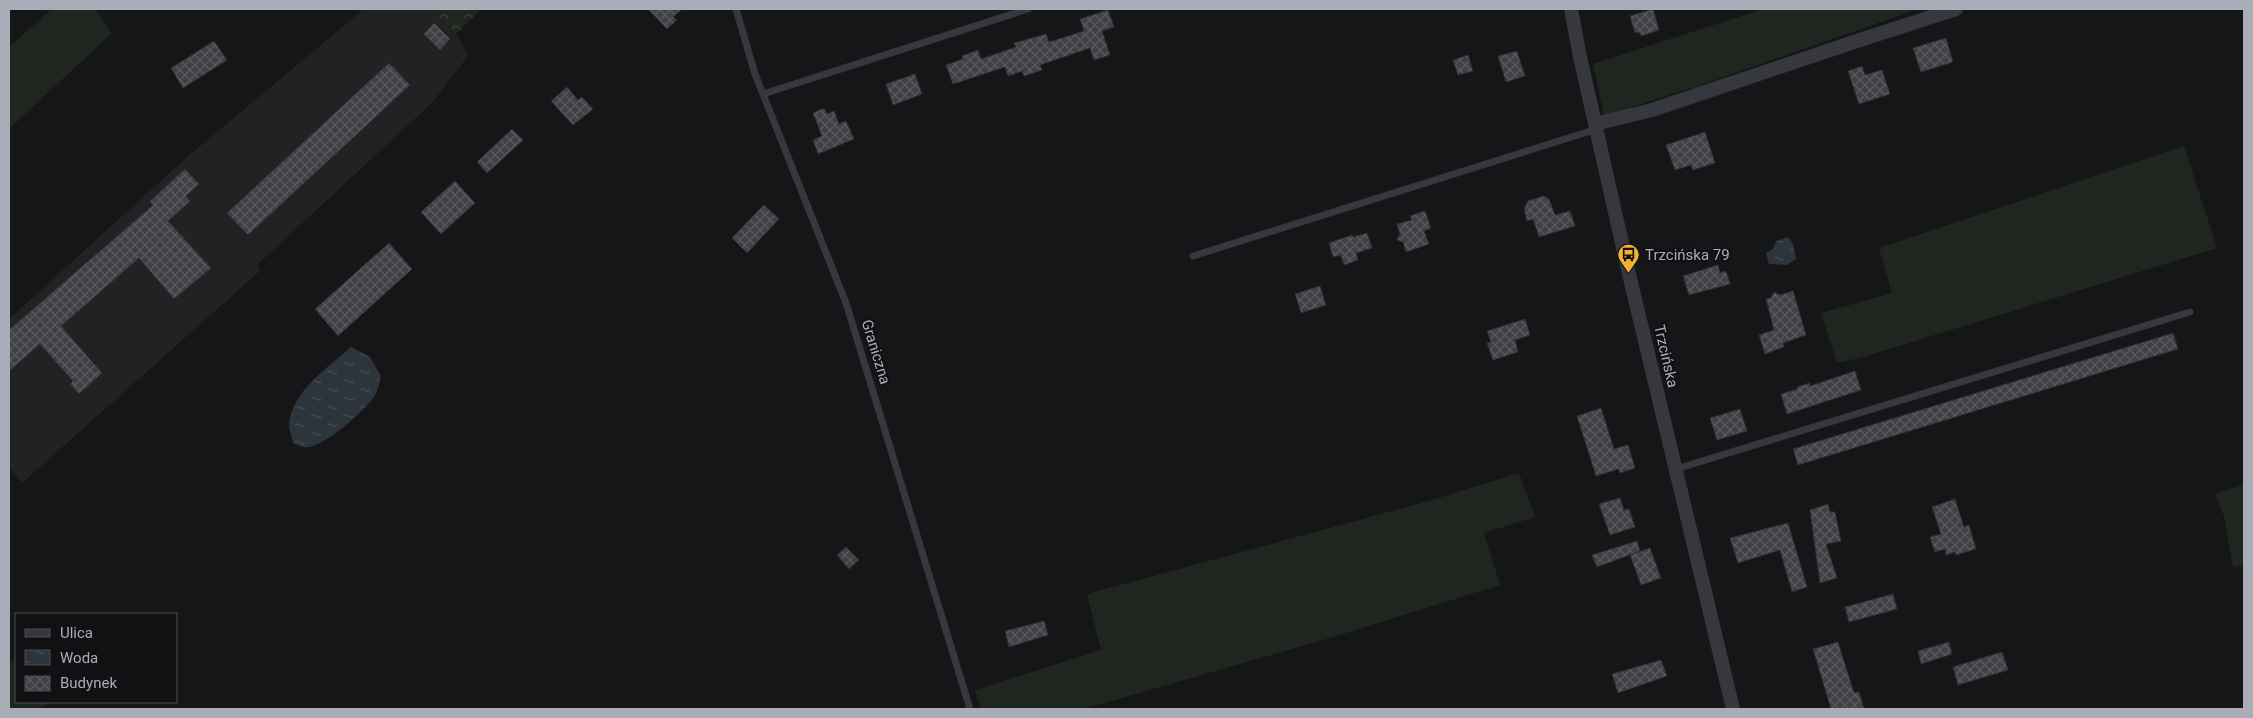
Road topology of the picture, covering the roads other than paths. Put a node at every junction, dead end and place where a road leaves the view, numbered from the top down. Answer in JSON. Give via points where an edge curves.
{"nodes":[{"id":1,"x":736,"y":9,"type":"edge"},
{"id":2,"x":1028,"y":9,"type":"edge"},
{"id":3,"x":1571,"y":9,"type":"edge"},
{"id":4,"x":1956,"y":9,"type":"edge"},
{"id":5,"x":763,"y":94,"type":"junction"},
{"id":6,"x":1596,"y":127,"type":"junction"},
{"id":7,"x":1193,"y":256,"type":"dead end"},
{"id":8,"x":2190,"y":312,"type":"dead end"},
{"id":9,"x":1676,"y":469,"type":"junction"},
{"id":10,"x":970,"y":709,"type":"edge"},
{"id":11,"x":1733,"y":709,"type":"edge"}],
"edges":[{"from":1,"to":5,"type":"lane","name":"Graniczna"},
{"from":2,"to":5,"type":"lane"},
{"from":3,"to":6,"type":"street","name":"Trzcińska"},
{"from":4,"to":6,"type":"street"},
{"from":5,"to":10,"type":"lane","name":"Graniczna","via":[[846,303]]},
{"from":6,"to":7,"type":"lane"},
{"from":6,"to":9,"type":"street","name":"Trzcińska"},
{"from":8,"to":9,"type":"lane"},
{"from":9,"to":11,"type":"street","name":"Trzcińska"}]}
